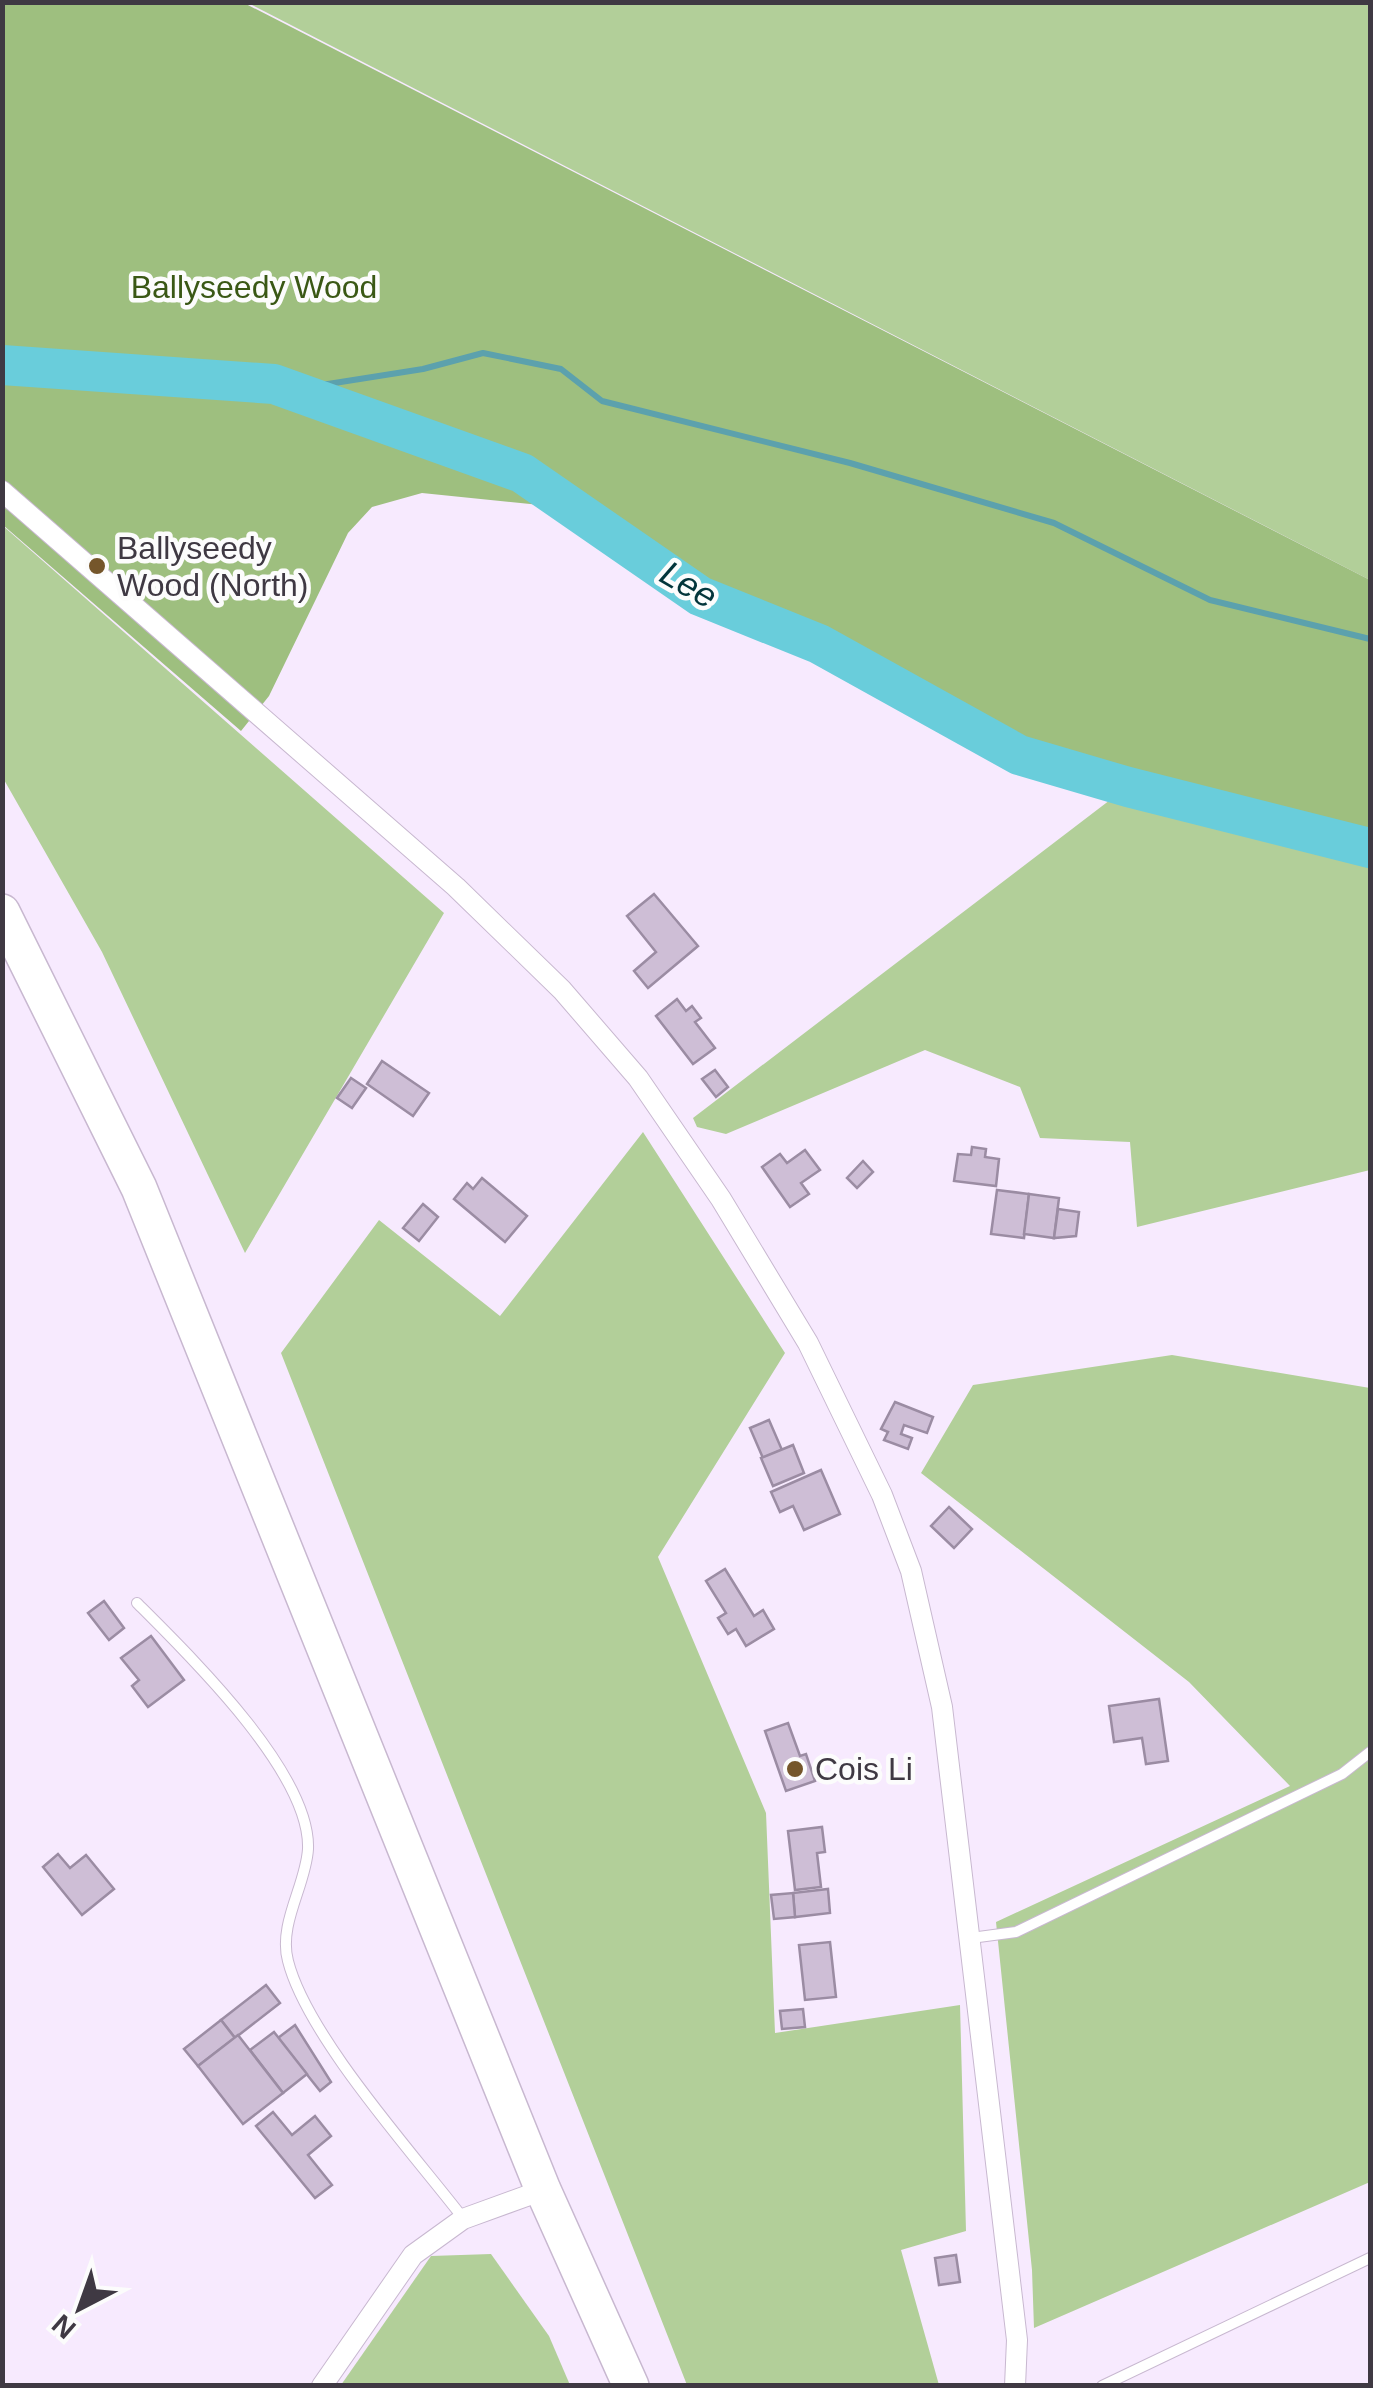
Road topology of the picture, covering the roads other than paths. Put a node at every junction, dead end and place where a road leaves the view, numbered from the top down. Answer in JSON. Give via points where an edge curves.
{"nodes":[{"id":1,"x":2,"y":491,"type":"edge"},
{"id":2,"x":2,"y":912,"type":"edge"},
{"id":3,"x":138,"y":1603,"type":"dead end"},
{"id":4,"x":1370,"y":1752,"type":"edge"},
{"id":5,"x":971,"y":1938,"type":"junction"},
{"id":6,"x":542,"y":2190,"type":"junction"},
{"id":7,"x":463,"y":2219,"type":"junction"},
{"id":8,"x":1370,"y":2258,"type":"edge"},
{"id":9,"x":322,"y":2386,"type":"edge"},
{"id":10,"x":631,"y":2386,"type":"edge"},
{"id":11,"x":1015,"y":2386,"type":"edge"},
{"id":12,"x":1102,"y":2386,"type":"edge"}],
"edges":[{"from":1,"to":5,"type":"street","via":[[514,941],[618,1052],[713,1187],[808,1343],[882,1495],[911,1572],[942,1707]]},
{"from":2,"to":6,"type":"highway","via":[[139,1188]]},
{"from":3,"to":7,"type":"lane","via":[[240,1708],[278,1768],[308,1847],[287,1959],[323,2035]]},
{"from":4,"to":5,"type":"lane","via":[[1342,1774],[1016,1932]]},
{"from":5,"to":11,"type":"street","via":[[1017,2340]]},
{"from":6,"to":7,"type":"street"},
{"from":6,"to":10,"type":"highway"},
{"from":7,"to":9,"type":"street","via":[[413,2254]]},
{"from":8,"to":12,"type":"lane"}]}
